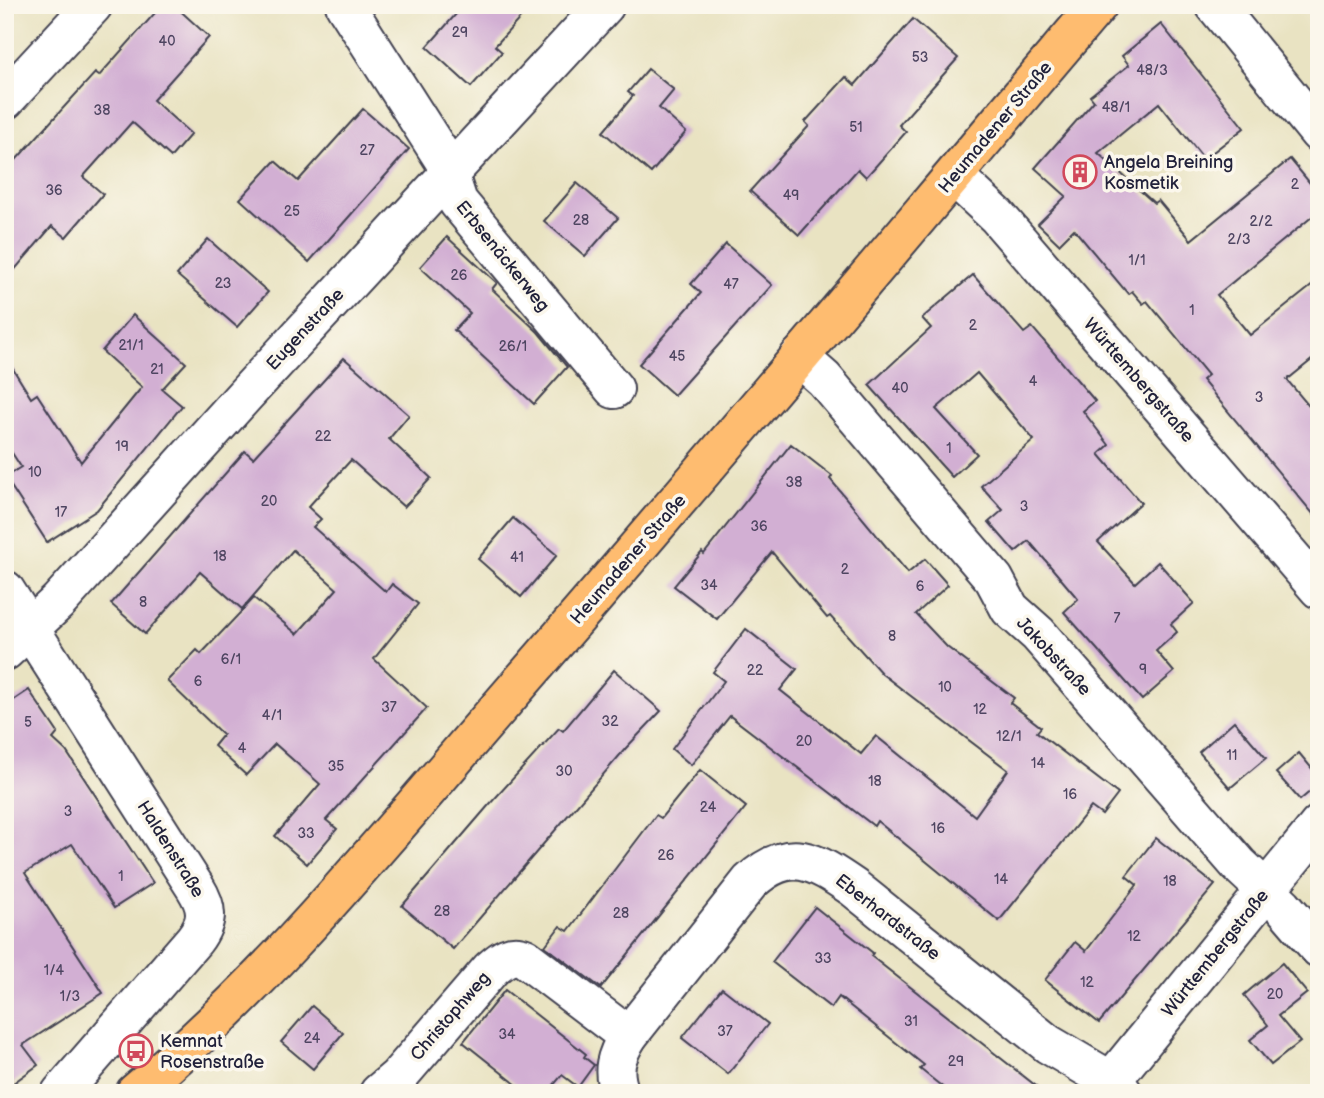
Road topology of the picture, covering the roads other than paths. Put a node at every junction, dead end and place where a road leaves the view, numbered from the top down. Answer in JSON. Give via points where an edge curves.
{"nodes":[{"id":1,"x":93,"y":5,"type":"edge"},
{"id":2,"x":345,"y":5,"type":"edge"},
{"id":3,"x":605,"y":5,"type":"edge"},
{"id":4,"x":1098,"y":5,"type":"edge"},
{"id":5,"x":1215,"y":5,"type":"edge"},
{"id":6,"x":5,"y":100,"type":"edge"},
{"id":7,"x":1319,"y":132,"type":"edge"},
{"id":8,"x":450,"y":175,"type":"junction"},
{"id":9,"x":954,"y":176,"type":"junction"},
{"id":10,"x":799,"y":357,"type":"junction"},
{"id":11,"x":614,"y":389,"type":"dead end"},
{"id":12,"x":1319,"y":589,"type":"edge"},
{"id":13,"x":5,"y":590,"type":"edge"},
{"id":14,"x":18,"y":640,"type":"edge"},
{"id":15,"x":1319,"y":825,"type":"edge"},
{"id":16,"x":1266,"y":890,"type":"junction"},
{"id":17,"x":1319,"y":948,"type":"edge"},
{"id":18,"x":628,"y":1036,"type":"junction"},
{"id":19,"x":1117,"y":1087,"type":"edge"},
{"id":20,"x":61,"y":1093,"type":"edge"},
{"id":21,"x":135,"y":1093,"type":"edge"},
{"id":22,"x":379,"y":1093,"type":"edge"},
{"id":23,"x":620,"y":1093,"type":"edge"}],
"edges":[{"from":1,"to":6,"type":"street"},
{"from":2,"to":8,"type":"street","name":"Erbsenäckerweg"},
{"from":3,"to":8,"type":"street","name":"Eugenstraße"},
{"from":4,"to":9,"type":"main road","name":"Heumadener Straße"},
{"from":5,"to":7,"type":"street"},
{"from":8,"to":11,"type":"street","name":"Erbsenäckerweg","via":[[458,202]]},
{"from":8,"to":14,"type":"street","name":"Eugenstraße"},
{"from":9,"to":10,"type":"main road","name":"Heumadener Straße"},
{"from":9,"to":12,"type":"street","name":"Württembergstraße","via":[[997,216]]},
{"from":10,"to":16,"type":"street","name":"Jakobstraße","via":[[824,379],[995,579],[1010,609],[1038,634],[1239,865]]},
{"from":10,"to":21,"type":"main road","name":"Heumadener Straße","via":[[323,908],[186,1050]]},
{"from":13,"to":14,"type":"street","name":"Haldenstraße"},
{"from":14,"to":20,"type":"street","name":"Haldenstraße","via":[[204,901],[207,914],[204,928]]},
{"from":15,"to":16,"type":"street","name":"Württembergstraße"},
{"from":16,"to":17,"type":"street","name":"Jakobstraße"},
{"from":16,"to":19,"type":"street","name":"Württembergstraße"},
{"from":18,"to":19,"type":"street","name":"Eberhardstraße","via":[[750,882],[763,870],[794,859],[830,871],[1048,1044]]},
{"from":18,"to":22,"type":"street","name":"Christophweg","via":[[525,958],[508,956]]},
{"from":18,"to":23,"type":"street","name":"Eberhardstraße","via":[[614,1069]]}]}
